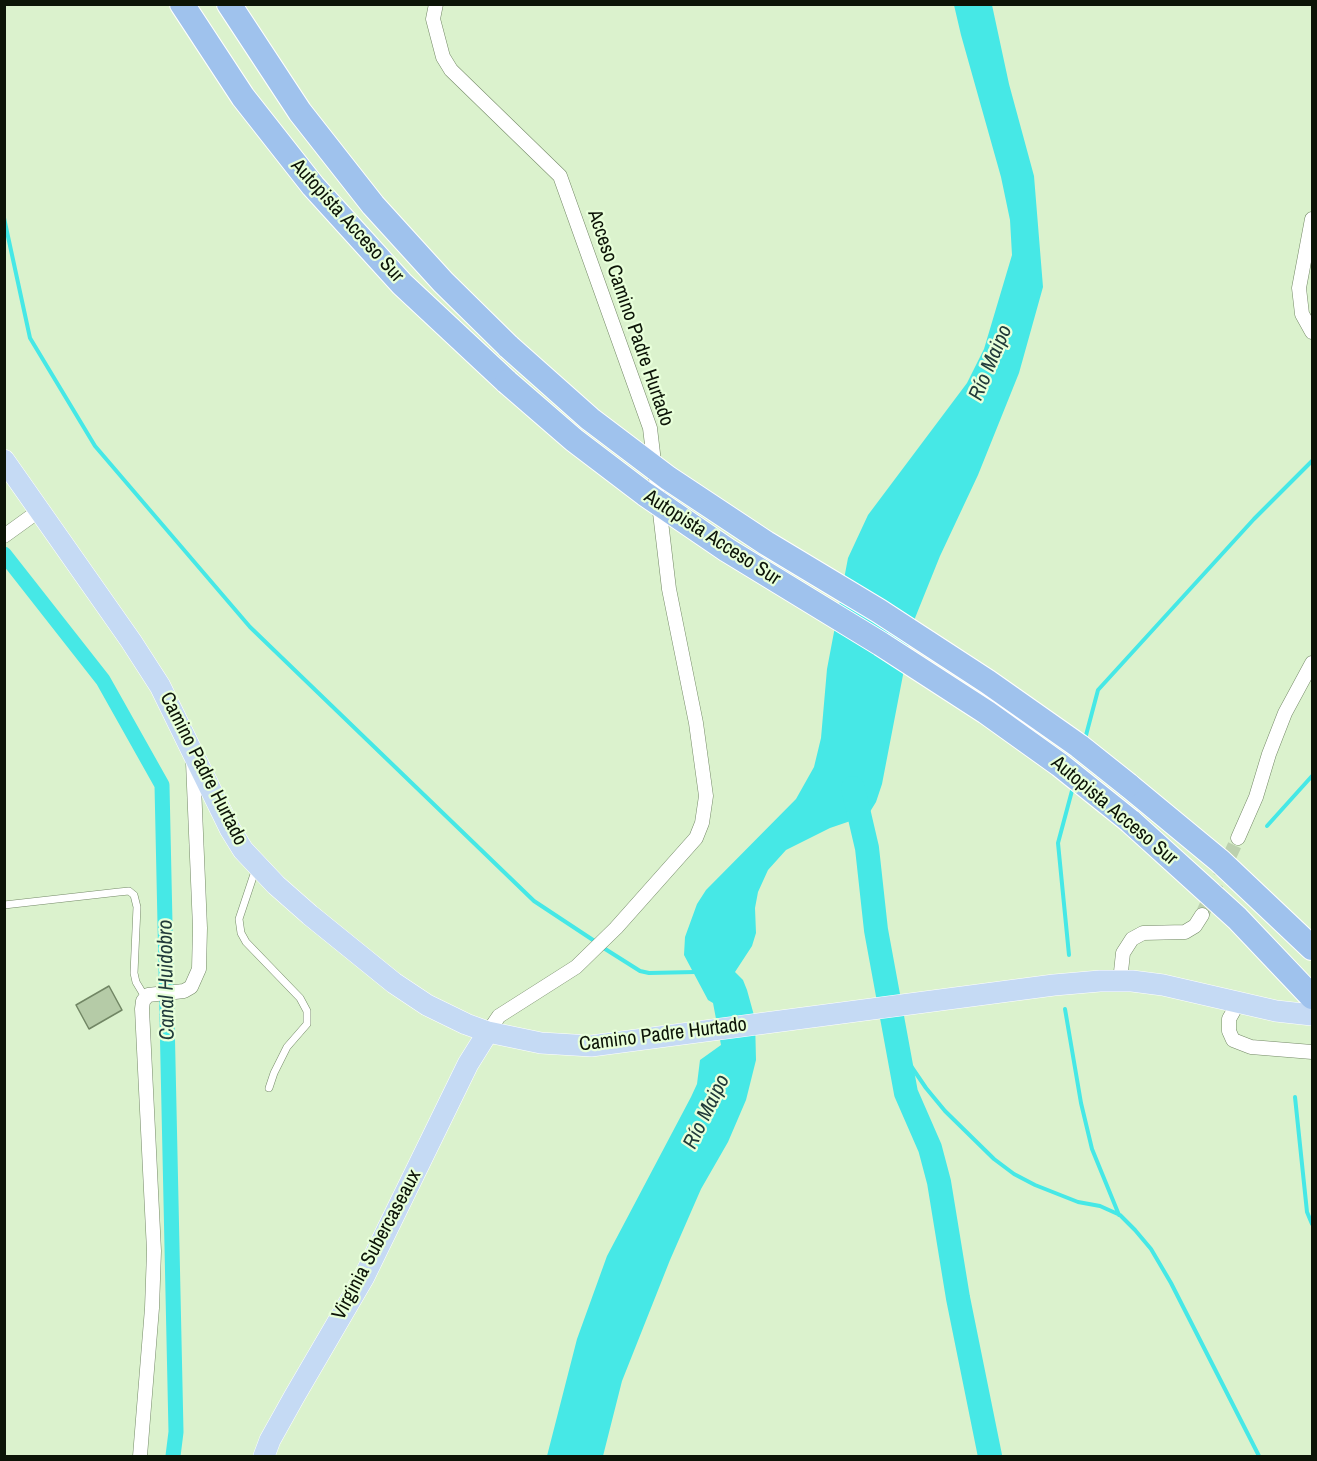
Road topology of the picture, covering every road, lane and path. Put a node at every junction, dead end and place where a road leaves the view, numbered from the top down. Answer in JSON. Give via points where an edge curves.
{"nodes":[{"id":1,"x":182,"y":4,"type":"edge"},
{"id":2,"x":229,"y":4,"type":"edge"},
{"id":3,"x":436,"y":4,"type":"edge"},
{"id":4,"x":1312,"y":219,"type":"edge"},
{"id":5,"x":1312,"y":332,"type":"edge"},
{"id":6,"x":4,"y":460,"type":"edge"},
{"id":7,"x":40,"y":510,"type":"junction"},
{"id":8,"x":4,"y":536,"type":"edge"},
{"id":9,"x":1312,"y":663,"type":"edge"},
{"id":10,"x":192,"y":751,"type":"junction"},
{"id":11,"x":1238,"y":838,"type":"tunnel mouth"},
{"id":12,"x":257,"y":866,"type":"junction"},
{"id":13,"x":4,"y":905,"type":"edge"},
{"id":14,"x":1202,"y":915,"type":"tunnel mouth"},
{"id":15,"x":1312,"y":948,"type":"edge"},
{"id":16,"x":1120,"y":981,"type":"junction"},
{"id":17,"x":151,"y":995,"type":"junction"},
{"id":18,"x":1312,"y":998,"type":"edge"},
{"id":19,"x":1238,"y":1003,"type":"junction"},
{"id":20,"x":1312,"y":1015,"type":"edge"},
{"id":21,"x":488,"y":1032,"type":"junction"},
{"id":22,"x":1312,"y":1052,"type":"edge"},
{"id":23,"x":269,"y":1088,"type":"dead end"},
{"id":24,"x":140,"y":1456,"type":"edge"},
{"id":25,"x":264,"y":1456,"type":"edge"}],
"edges":[{"from":1,"to":18,"type":"highway","name":"Autopista Acceso Sur","bridge":true,"via":[[243,97],[313,186],[402,284],[507,382],[645,494],[727,550],[986,712],[1060,765],[1130,821],[1237,918]]},
{"from":2,"to":15,"type":"highway","name":"Autopista Acceso Sur","bridge":true,"via":[[300,112],[373,205],[442,282],[590,419],[668,478],[766,543],[1044,720],[1220,861]]},
{"from":3,"to":21,"type":"street","name":"Acceso Camino Padre Hurtado","via":[[433,19],[443,57],[451,70],[560,176],[650,428],[669,589],[696,723],[706,796],[696,838],[616,928],[576,967],[500,1016]]},
{"from":4,"to":5,"type":"street","via":[[1299,288],[1302,314]]},
{"from":6,"to":7,"type":"main road","name":"Camino Padre Hurtado"},
{"from":7,"to":8,"type":"street"},
{"from":7,"to":10,"type":"main road","name":"Camino Padre Hurtado","via":[[160,686]]},
{"from":9,"to":11,"type":"street","via":[[1285,713]]},
{"from":10,"to":12,"type":"main road","name":"Camino Padre Hurtado","via":[[230,829]]},
{"from":10,"to":17,"type":"street","via":[[199,969],[191,987],[184,991]]},
{"from":12,"to":21,"type":"main road","name":"Camino Padre Hurtado","via":[[310,915],[409,994]]},
{"from":12,"to":23,"type":"lane","via":[[239,920],[241,933],[300,998],[307,1011],[307,1024],[287,1047]]},
{"from":13,"to":17,"type":"lane","via":[[129,891],[137,908],[134,973],[136,982]]},
{"from":14,"to":16,"type":"street","via":[[1185,932],[1143,933],[1131,939],[1123,953]]},
{"from":16,"to":19,"type":"main road","name":"Camino Padre Hurtado","via":[[1163,985]]},
{"from":16,"to":21,"type":"main road","name":"Camino Padre Hurtado","via":[[1054,985],[600,1045],[541,1043]]},
{"from":17,"to":24,"type":"street","via":[[142,1009],[154,1251]]},
{"from":19,"to":20,"type":"main road","name":"Camino Padre Hurtado"},
{"from":19,"to":22,"type":"street","via":[[1229,1018],[1233,1040],[1251,1047]]},
{"from":21,"to":25,"type":"main road","name":"Virginia Subercaseaux","via":[[468,1064],[364,1277]]}]}
